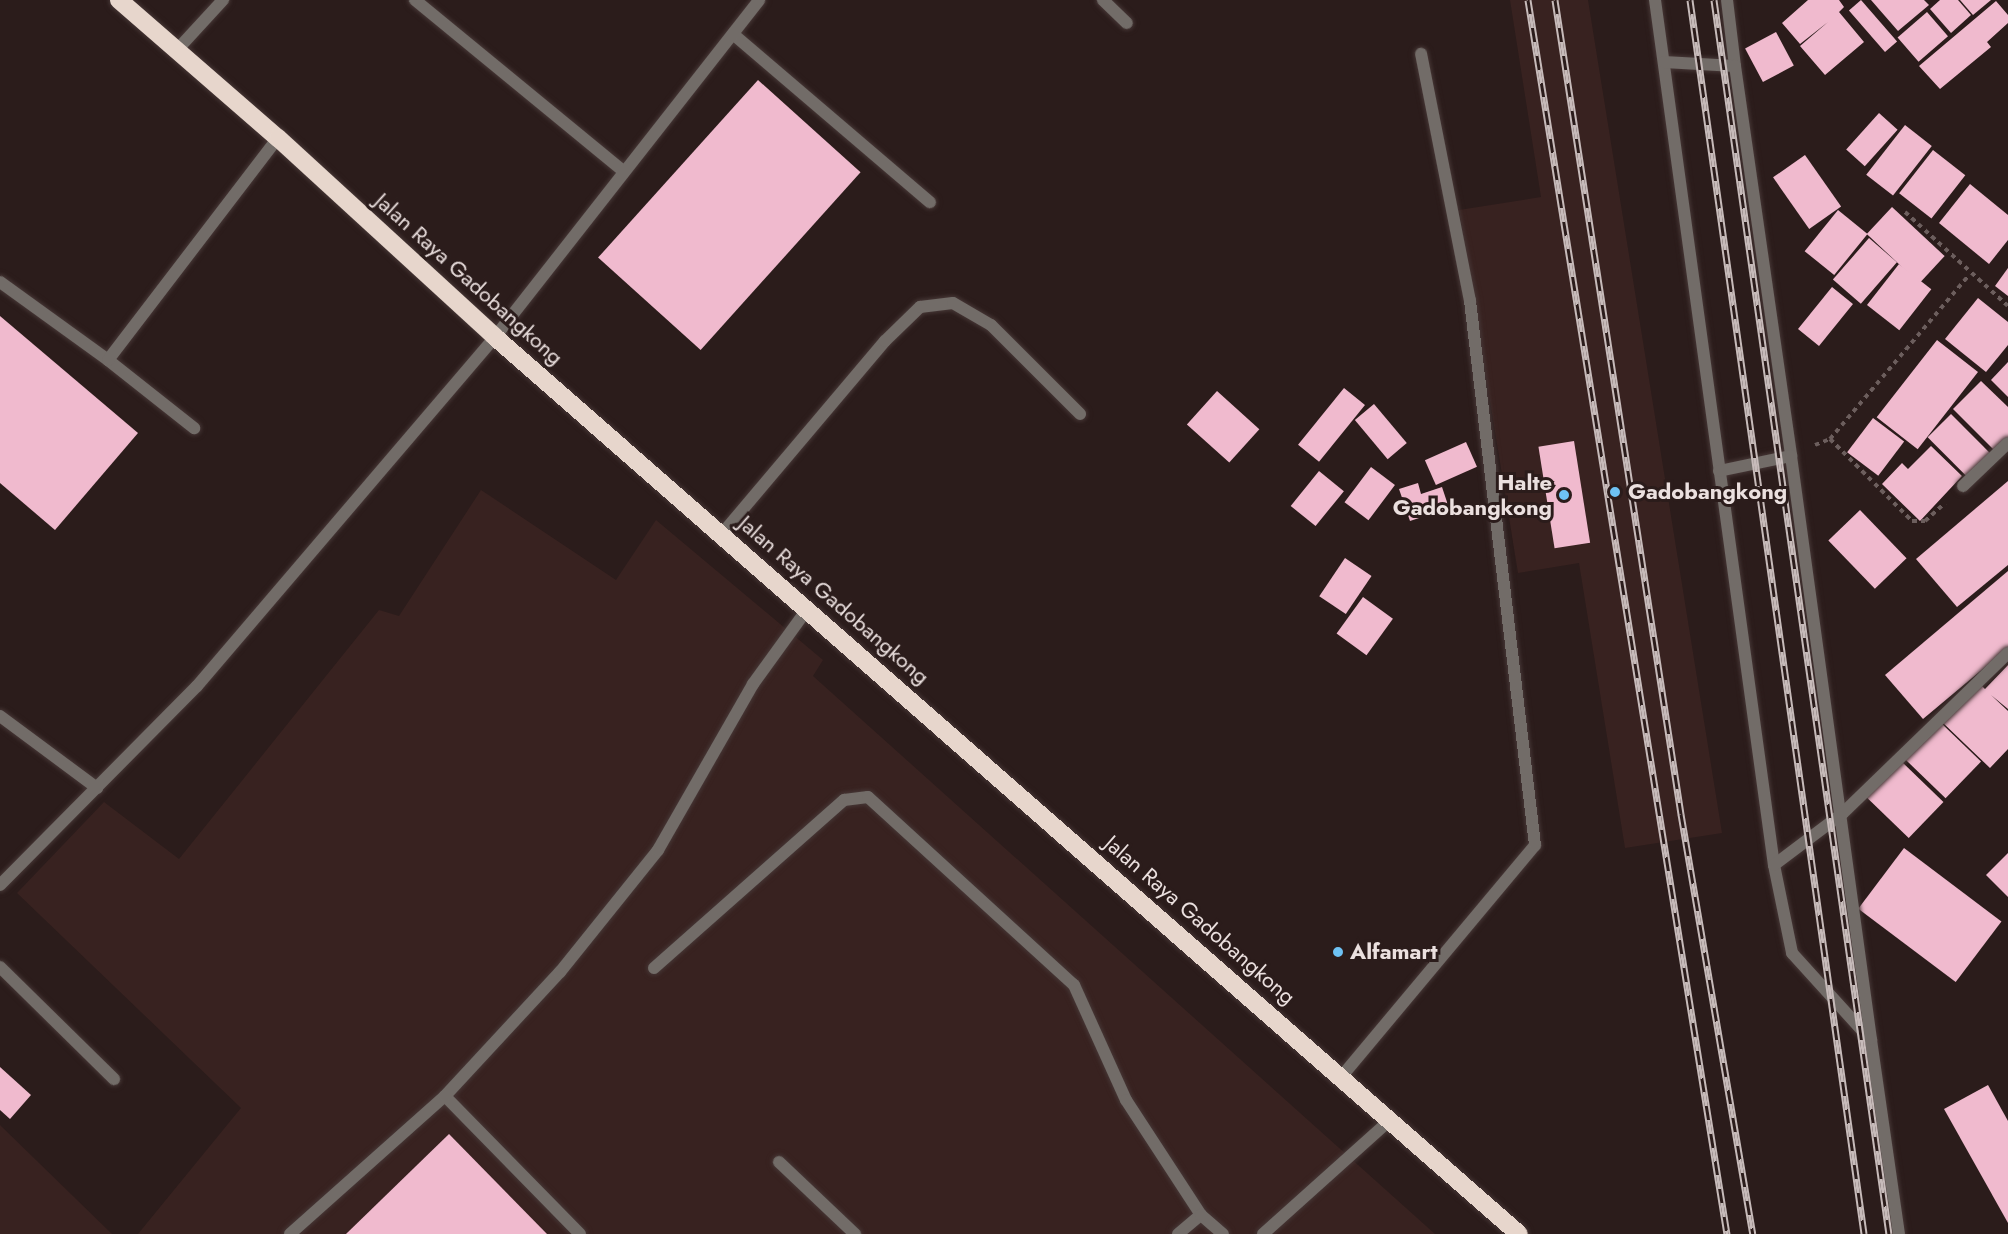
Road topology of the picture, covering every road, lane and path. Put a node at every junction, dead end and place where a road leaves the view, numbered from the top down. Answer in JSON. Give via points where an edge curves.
{"nodes":[{"id":1,"x":119,"y":0,"type":"edge"},
{"id":2,"x":223,"y":0,"type":"edge"},
{"id":3,"x":415,"y":0,"type":"edge"},
{"id":4,"x":759,"y":0,"type":"edge"},
{"id":5,"x":1103,"y":0,"type":"edge"},
{"id":6,"x":1655,"y":0,"type":"edge"},
{"id":7,"x":1726,"y":0,"type":"edge"},
{"id":8,"x":1128,"y":22,"type":"dead end"},
{"id":9,"x":733,"y":34,"type":"junction"},
{"id":10,"x":177,"y":50,"type":"junction"},
{"id":11,"x":1421,"y":54,"type":"dead end"},
{"id":12,"x":1664,"y":62,"type":"junction"},
{"id":13,"x":1735,"y":66,"type":"junction"},
{"id":14,"x":278,"y":138,"type":"junction"},
{"id":15,"x":622,"y":170,"type":"junction"},
{"id":16,"x":930,"y":202,"type":"dead end"},
{"id":17,"x":1905,"y":212,"type":"dead end"},
{"id":18,"x":1970,"y":274,"type":"junction"},
{"id":19,"x":0,"y":282,"type":"edge"},
{"id":20,"x":2008,"y":306,"type":"edge"},
{"id":21,"x":495,"y":337,"type":"junction"},
{"id":22,"x":108,"y":360,"type":"junction"},
{"id":23,"x":1080,"y":414,"type":"dead end"},
{"id":24,"x":194,"y":428,"type":"dead end"},
{"id":25,"x":1830,"y":439,"type":"junction"},
{"id":26,"x":2008,"y":443,"type":"edge"},
{"id":27,"x":1791,"y":456,"type":"junction"},
{"id":28,"x":1719,"y":471,"type":"junction"},
{"id":29,"x":1963,"y":486,"type":"joint"},
{"id":30,"x":721,"y":535,"type":"junction"},
{"id":31,"x":808,"y":608,"type":"junction"},
{"id":32,"x":2008,"y":652,"type":"edge"},
{"id":33,"x":0,"y":716,"type":"edge"},
{"id":34,"x":97,"y":788,"type":"junction"},
{"id":35,"x":1843,"y":813,"type":"junction"},
{"id":36,"x":1774,"y":865,"type":"junction"},
{"id":37,"x":0,"y":885,"type":"edge"},
{"id":38,"x":0,"y":967,"type":"edge"},
{"id":39,"x":654,"y":968,"type":"dead end"},
{"id":40,"x":1871,"y":1040,"type":"junction"},
{"id":41,"x":1342,"y":1077,"type":"junction"},
{"id":42,"x":114,"y":1079,"type":"dead end"},
{"id":43,"x":445,"y":1096,"type":"junction"},
{"id":44,"x":1389,"y":1121,"type":"junction"},
{"id":45,"x":779,"y":1162,"type":"dead end"},
{"id":46,"x":1201,"y":1215,"type":"junction"},
{"id":47,"x":290,"y":1234,"type":"edge"},
{"id":48,"x":580,"y":1234,"type":"edge"},
{"id":49,"x":855,"y":1234,"type":"edge"},
{"id":50,"x":1178,"y":1234,"type":"edge"},
{"id":51,"x":1223,"y":1234,"type":"edge"},
{"id":52,"x":1263,"y":1234,"type":"edge"},
{"id":53,"x":1519,"y":1234,"type":"edge"},
{"id":54,"x":1899,"y":1234,"type":"edge"}],
"edges":[{"from":1,"to":10,"type":"highway","name":"Jalan Raya Gadobangkong"},
{"from":2,"to":10,"type":"street"},
{"from":3,"to":15,"type":"street"},
{"from":4,"to":9,"type":"street"},
{"from":5,"to":8,"type":"street"},
{"from":6,"to":12,"type":"street"},
{"from":7,"to":13,"type":"street"},
{"from":9,"to":15,"type":"street"},
{"from":9,"to":16,"type":"street"},
{"from":10,"to":14,"type":"highway","name":"Jalan Raya Gadobangkong"},
{"from":11,"to":41,"type":"street","via":[[1470,301],[1535,845]]},
{"from":12,"to":13,"type":"street"},
{"from":12,"to":28,"type":"street"},
{"from":13,"to":27,"type":"street"},
{"from":14,"to":21,"type":"highway","name":"Jalan Raya Gadobangkong"},
{"from":14,"to":22,"type":"street"},
{"from":15,"to":21,"type":"street"},
{"from":17,"to":18,"type":"path"},
{"from":18,"to":20,"type":"path"},
{"from":18,"to":25,"type":"path"},
{"from":19,"to":22,"type":"street"},
{"from":21,"to":30,"type":"highway","name":"Jalan Raya Gadobangkong"},
{"from":21,"to":34,"type":"street","via":[[197,686]]},
{"from":22,"to":24,"type":"street"},
{"from":23,"to":30,"type":"street","via":[[991,326],[953,303],[920,307],[885,341]]},
{"from":25,"to":27,"type":"path"},
{"from":25,"to":29,"type":"path","via":[[1918,523]]},
{"from":26,"to":29,"type":"street"},
{"from":27,"to":28,"type":"street"},
{"from":27,"to":35,"type":"street"},
{"from":28,"to":36,"type":"street"},
{"from":30,"to":31,"type":"highway","name":"Jalan Raya Gadobangkong"},
{"from":31,"to":41,"type":"highway","name":"Jalan Raya Gadobangkong"},
{"from":31,"to":43,"type":"street","via":[[753,684],[658,850],[560,972]]},
{"from":32,"to":35,"type":"street"},
{"from":33,"to":34,"type":"street"},
{"from":34,"to":37,"type":"street"},
{"from":35,"to":36,"type":"street"},
{"from":35,"to":40,"type":"street"},
{"from":36,"to":40,"type":"street","via":[[1792,952]]},
{"from":38,"to":42,"type":"street"},
{"from":39,"to":46,"type":"street","via":[[844,800],[868,797],[1074,985],[1126,1100]]},
{"from":40,"to":54,"type":"street"},
{"from":41,"to":44,"type":"highway","name":"Jalan Raya Gadobangkong"},
{"from":43,"to":47,"type":"street"},
{"from":43,"to":48,"type":"street"},
{"from":44,"to":52,"type":"street"},
{"from":44,"to":53,"type":"highway","name":"Jalan Raya Gadobangkong"},
{"from":45,"to":49,"type":"street"},
{"from":46,"to":50,"type":"street"},
{"from":46,"to":51,"type":"street"}]}
